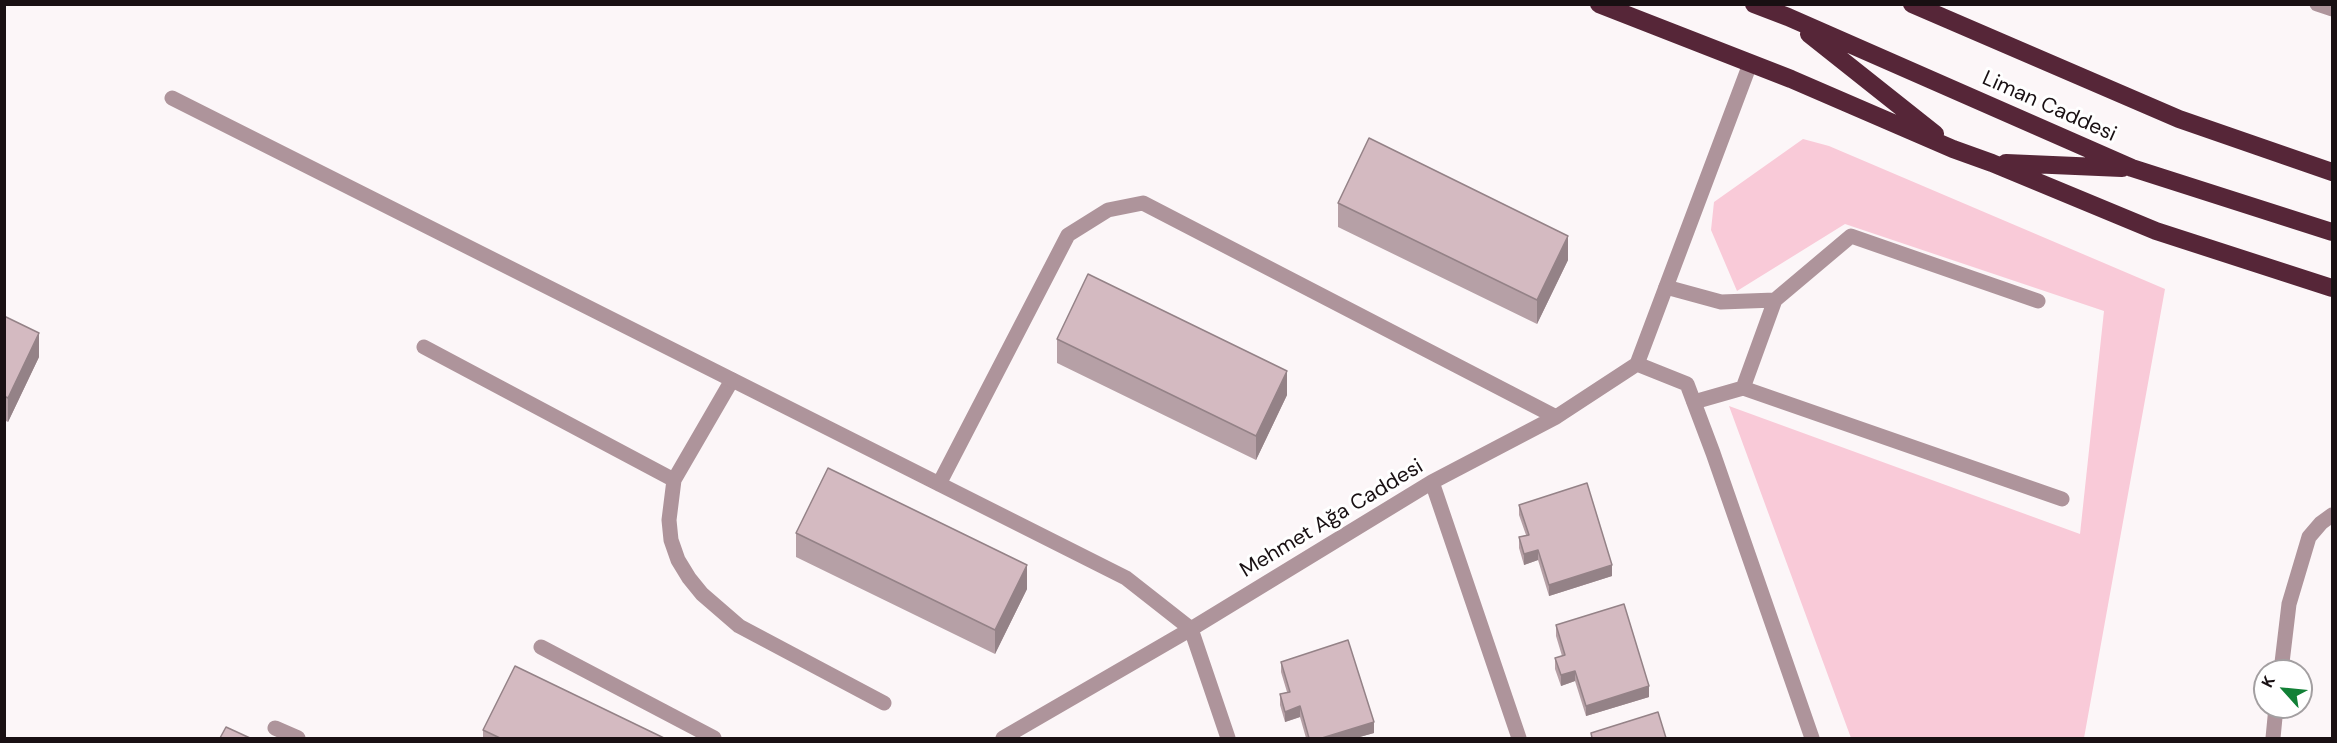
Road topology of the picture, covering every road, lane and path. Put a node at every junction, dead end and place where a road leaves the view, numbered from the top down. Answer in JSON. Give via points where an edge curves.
{"nodes":[{"id":1,"x":1599,"y":4,"type":"edge"},
{"id":2,"x":1754,"y":4,"type":"edge"},
{"id":3,"x":1912,"y":4,"type":"edge"},
{"id":4,"x":2317,"y":4,"type":"edge"},
{"id":5,"x":2332,"y":9,"type":"edge"},
{"id":6,"x":1788,"y":17,"type":"junction"},
{"id":7,"x":1750,"y":64,"type":"junction"},
{"id":8,"x":172,"y":98,"type":"dead end"},
{"id":9,"x":1953,"y":149,"type":"junction"},
{"id":10,"x":1992,"y":163,"type":"junction"},
{"id":11,"x":2132,"y":168,"type":"junction"},
{"id":12,"x":2332,"y":172,"type":"edge"},
{"id":13,"x":2332,"y":232,"type":"edge"},
{"id":14,"x":1666,"y":287,"type":"junction"},
{"id":15,"x":2332,"y":288,"type":"edge"},
{"id":16,"x":1775,"y":300,"type":"junction"},
{"id":17,"x":2038,"y":301,"type":"dead end"},
{"id":18,"x":424,"y":346,"type":"dead end"},
{"id":19,"x":1637,"y":364,"type":"junction"},
{"id":20,"x":732,"y":380,"type":"junction"},
{"id":21,"x":1743,"y":388,"type":"junction"},
{"id":22,"x":1694,"y":402,"type":"junction"},
{"id":23,"x":1556,"y":417,"type":"junction"},
{"id":24,"x":674,"y":480,"type":"junction"},
{"id":25,"x":1432,"y":482,"type":"junction"},
{"id":26,"x":939,"y":484,"type":"junction"},
{"id":27,"x":2062,"y":500,"type":"dead end"},
{"id":28,"x":2332,"y":515,"type":"edge"},
{"id":29,"x":1191,"y":629,"type":"junction"},
{"id":30,"x":541,"y":647,"type":"dead end"},
{"id":31,"x":2282,"y":659,"type":"edge"},
{"id":32,"x":884,"y":703,"type":"dead end"},
{"id":33,"x":2275,"y":719,"type":"edge"},
{"id":34,"x":275,"y":728,"type":"dead end"},
{"id":35,"x":298,"y":738,"type":"edge"},
{"id":36,"x":714,"y":738,"type":"edge"},
{"id":37,"x":1003,"y":738,"type":"edge"},
{"id":38,"x":1228,"y":738,"type":"edge"},
{"id":39,"x":1519,"y":738,"type":"edge"},
{"id":40,"x":1812,"y":738,"type":"edge"},
{"id":41,"x":2273,"y":738,"type":"edge"}],
"edges":[{"from":1,"to":7,"type":"highway"},
{"from":2,"to":6,"type":"highway","name":"Liman Caddesi"},
{"from":3,"to":12,"type":"highway","name":"Liman Caddesi","via":[[2180,118]]},
{"from":4,"to":5,"type":"street"},
{"from":6,"to":9,"type":"highway"},
{"from":6,"to":11,"type":"highway","name":"Liman Caddesi"},
{"from":7,"to":9,"type":"highway"},
{"from":7,"to":14,"type":"street"},
{"from":8,"to":20,"type":"street"},
{"from":9,"to":10,"type":"highway"},
{"from":10,"to":11,"type":"highway"},
{"from":10,"to":15,"type":"highway","via":[[2156,231]]},
{"from":11,"to":13,"type":"highway","name":"Liman Caddesi"},
{"from":14,"to":16,"type":"street","via":[[1721,302]]},
{"from":14,"to":19,"type":"street"},
{"from":16,"to":17,"type":"street","via":[[1851,236]]},
{"from":16,"to":21,"type":"street"},
{"from":18,"to":24,"type":"street"},
{"from":19,"to":22,"type":"street","via":[[1687,384]]},
{"from":19,"to":23,"type":"street","name":"Mehmet Ağa Caddesi"},
{"from":20,"to":24,"type":"street"},
{"from":20,"to":26,"type":"street"},
{"from":21,"to":22,"type":"street"},
{"from":21,"to":27,"type":"street"},
{"from":22,"to":40,"type":"street"},
{"from":23,"to":25,"type":"street","name":"Mehmet Ağa Caddesi"},
{"from":23,"to":26,"type":"street","via":[[1143,203],[1108,210],[1068,236]]},
{"from":24,"to":32,"type":"street","via":[[669,510],[671,540],[688,578],[702,594],[739,626]]},
{"from":25,"to":29,"type":"street","name":"Mehmet Ağa Caddesi"},
{"from":25,"to":39,"type":"street"},
{"from":26,"to":29,"type":"street","via":[[1126,578]]},
{"from":28,"to":31,"type":"street","via":[[2309,537],[2289,604]]},
{"from":29,"to":37,"type":"street","name":"Mehmet Ağa Caddesi"},
{"from":29,"to":38,"type":"street"},
{"from":30,"to":36,"type":"street"},
{"from":33,"to":41,"type":"street"},
{"from":34,"to":35,"type":"street"}]}
